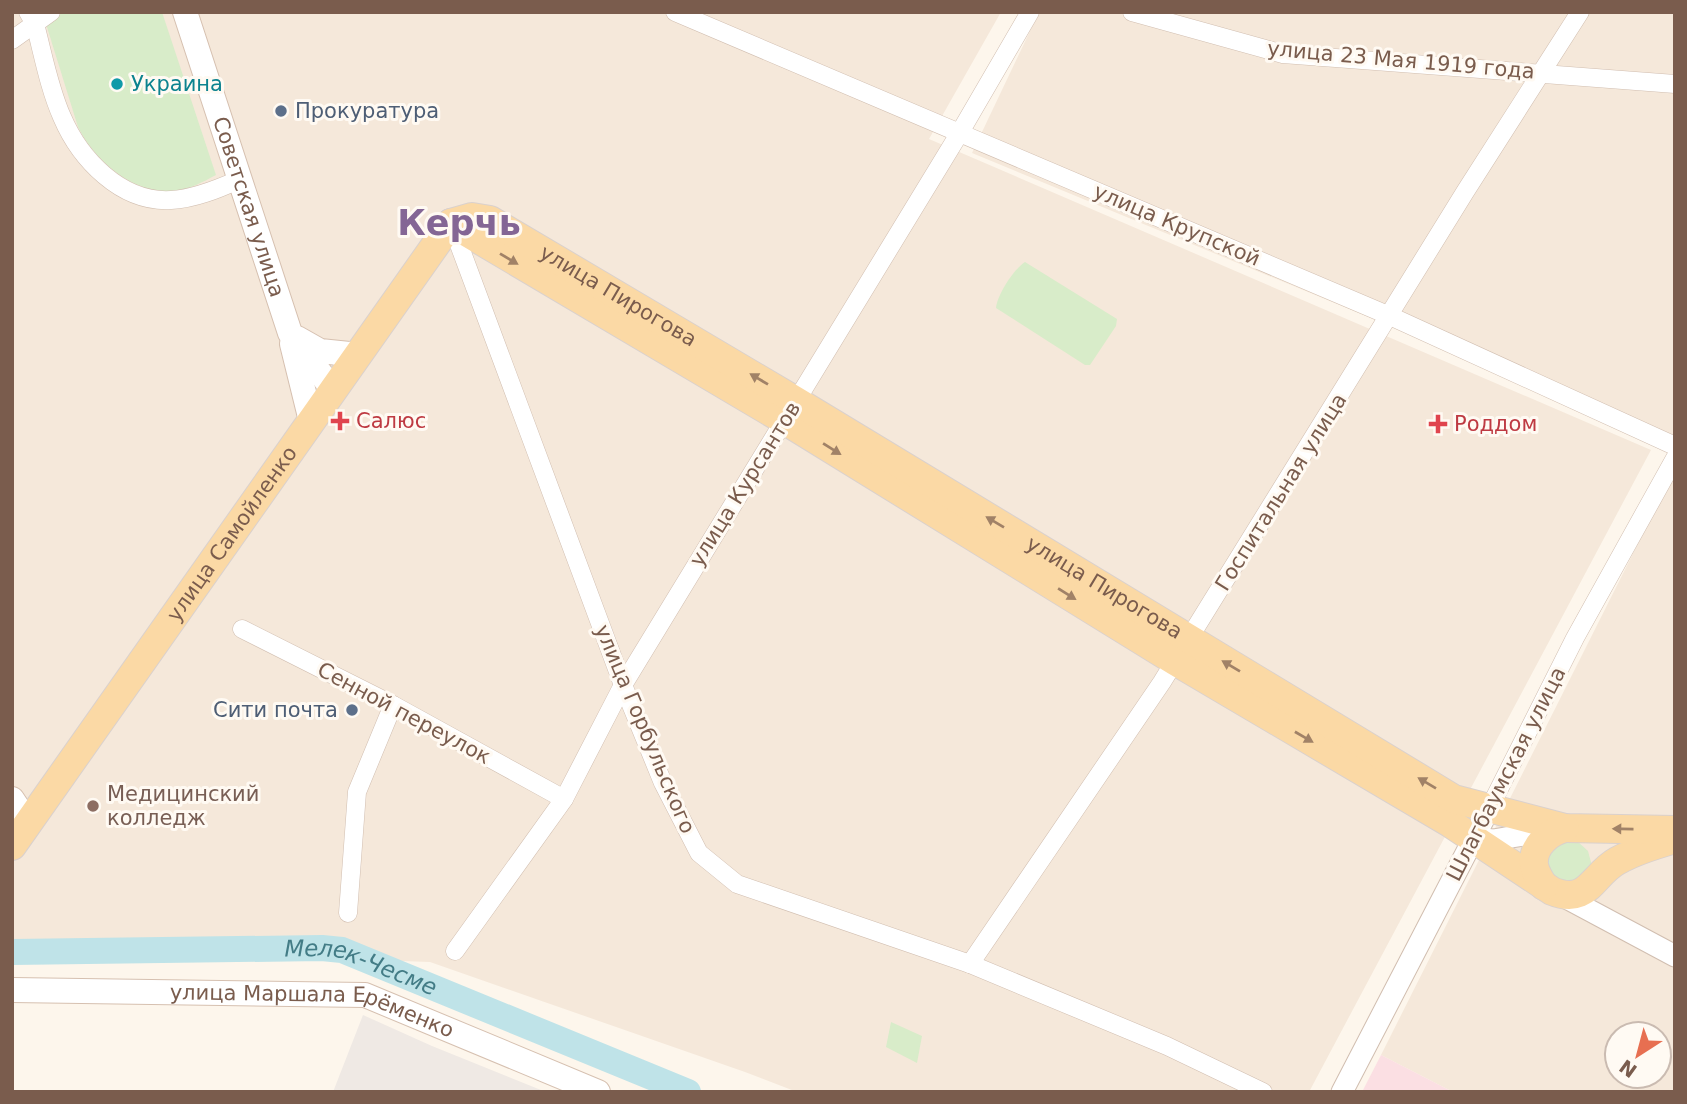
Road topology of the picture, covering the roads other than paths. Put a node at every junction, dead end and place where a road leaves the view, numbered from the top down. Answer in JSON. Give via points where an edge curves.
{"nodes":[{"id":1,"x":51,"y":12,"type":"edge"},
{"id":2,"x":186,"y":12,"type":"edge"},
{"id":3,"x":675,"y":12,"type":"edge"},
{"id":4,"x":1030,"y":12,"type":"edge"},
{"id":5,"x":1132,"y":12,"type":"edge"},
{"id":6,"x":1580,"y":12,"type":"edge"},
{"id":7,"x":32,"y":18,"type":"edge"},
{"id":8,"x":12,"y":40,"type":"edge"},
{"id":9,"x":1541,"y":72,"type":"junction"},
{"id":10,"x":1675,"y":84,"type":"edge"},
{"id":11,"x":959,"y":134,"type":"junction"},
{"id":12,"x":238,"y":180,"type":"junction"},
{"id":13,"x":451,"y":223,"type":"junction"},
{"id":14,"x":1390,"y":316,"type":"junction"},
{"id":15,"x":290,"y":333,"type":"junction"},
{"id":16,"x":359,"y":355,"type":"junction"},
{"id":17,"x":333,"y":390,"type":"junction"},
{"id":18,"x":790,"y":410,"type":"junction"},
{"id":19,"x":311,"y":421,"type":"junction"},
{"id":20,"x":1675,"y":446,"type":"edge"},
{"id":21,"x":1675,"y":458,"type":"edge"},
{"id":22,"x":242,"y":629,"type":"dead end"},
{"id":23,"x":1182,"y":650,"type":"junction"},
{"id":24,"x":622,"y":685,"type":"junction"},
{"id":25,"x":393,"y":705,"type":"junction"},
{"id":26,"x":12,"y":799,"type":"edge"},
{"id":27,"x":564,"y":799,"type":"junction"},
{"id":28,"x":1489,"y":809,"type":"junction"},
{"id":29,"x":28,"y":822,"type":"junction"},
{"id":30,"x":1569,"y":828,"type":"junction"},
{"id":31,"x":1675,"y":830,"type":"edge"},
{"id":32,"x":1475,"y":838,"type":"junction"},
{"id":33,"x":1675,"y":839,"type":"edge"},
{"id":34,"x":12,"y":846,"type":"edge"},
{"id":35,"x":1599,"y":875,"type":"junction"},
{"id":36,"x":1548,"y":888,"type":"junction"},
{"id":37,"x":348,"y":913,"type":"dead end"},
{"id":38,"x":1650,"y":941,"type":"junction"},
{"id":39,"x":455,"y":951,"type":"dead end"},
{"id":40,"x":1675,"y":956,"type":"edge"},
{"id":41,"x":970,"y":964,"type":"junction"},
{"id":42,"x":12,"y":990,"type":"edge"},
{"id":43,"x":598,"y":1092,"type":"edge"},
{"id":44,"x":1263,"y":1092,"type":"edge"},
{"id":45,"x":1342,"y":1092,"type":"edge"}],
"edges":[{"from":1,"to":7,"type":"street"},
{"from":2,"to":12,"type":"main road","name":"Советская улица"},
{"from":3,"to":11,"type":"street","name":"улица Крупской"},
{"from":4,"to":11,"type":"street","name":"улица Курсантов"},
{"from":5,"to":9,"type":"street","name":"улица 23 Мая 1919 года","via":[[1283,54]]},
{"from":6,"to":9,"type":"street","name":"Госпитальная улица"},
{"from":7,"to":8,"type":"street"},
{"from":7,"to":12,"type":"street","via":[[61,116],[75,143],[106,176],[139,195],[171,200]]},
{"from":9,"to":10,"type":"street","name":"улица 23 Мая 1919 года"},
{"from":9,"to":14,"type":"street","name":"Госпитальная улица"},
{"from":11,"to":14,"type":"street","name":"улица Крупской"},
{"from":11,"to":18,"type":"street","name":"улица Курсантов"},
{"from":12,"to":15,"type":"main road","name":"Советская улица"},
{"from":13,"to":16,"type":"main road","name":"улица Самойленко"},
{"from":13,"to":18,"type":"main road","name":"улица Пирогова","via":[[472,217],[490,220]]},
{"from":13,"to":24,"type":"street","name":"улица Горбульского"},
{"from":14,"to":20,"type":"street","name":"улица Крупской"},
{"from":14,"to":23,"type":"street","name":"Госпитальная улица"},
{"from":15,"to":16,"type":"main road","via":[[320,351]]},
{"from":15,"to":17,"type":"main road","name":"Советская улица"},
{"from":15,"to":19,"type":"main road"},
{"from":16,"to":17,"type":"main road","name":"улица Самойленко"},
{"from":17,"to":19,"type":"main road","name":"улица Самойленко"},
{"from":18,"to":23,"type":"main road","name":"улица Пирогова"},
{"from":18,"to":24,"type":"street","name":"улица Курсантов"},
{"from":19,"to":29,"type":"main road","name":"улица Самойленко"},
{"from":21,"to":28,"type":"street","name":"Шлагбаумская улица","via":[[1575,638]]},
{"from":22,"to":25,"type":"street","name":"Сенной переулок"},
{"from":28,"to":23,"type":"main road","name":"улица Пирогова","one_way":true,"via":[[1454,799]]},
{"from":23,"to":32,"type":"main road","name":"улица Пирогова","one_way":true},
{"from":23,"to":41,"type":"street","name":"Госпитальная улица"},
{"from":24,"to":27,"type":"street","name":"улица Курсантов"},
{"from":24,"to":41,"type":"street","name":"улица Горбульского","via":[[663,783],[699,853],[737,884]]},
{"from":25,"to":27,"type":"street","name":"Сенной переулок"},
{"from":25,"to":37,"type":"street","via":[[358,792]]},
{"from":26,"to":29,"type":"main road"},
{"from":27,"to":39,"type":"street","name":"улица Курсантов"},
{"from":28,"to":30,"type":"main road","name":"улица Пирогова"},
{"from":28,"to":32,"type":"street","name":"Шлагбаумская улица"},
{"from":29,"to":34,"type":"main road","name":"улица Самойленко"},
{"from":31,"to":30,"type":"main road","one_way":true},
{"from":30,"to":32,"type":"street","via":[[1493,840]]},
{"from":30,"to":35,"type":"main road","via":[[1596,842],[1601,851]]},
{"from":30,"to":36,"type":"main road","via":[[1552,833],[1538,848],[1534,866]]},
{"from":32,"to":36,"type":"main road","name":"улица Пирогова"},
{"from":32,"to":45,"type":"street","name":"Шлагбаумская улица"},
{"from":33,"to":35,"type":"main road","via":[[1642,849]]},
{"from":35,"to":36,"type":"main road","via":[[1586,891],[1576,895]]},
{"from":35,"to":38,"type":"street","via":[[1607,908]]},
{"from":36,"to":38,"type":"street"},
{"from":38,"to":40,"type":"street"},
{"from":41,"to":44,"type":"street","name":"улица Горбульского","via":[[1167,1046]]},
{"from":42,"to":43,"type":"main road","name":"улица Маршала Ерёменко","via":[[365,995]]}]}
